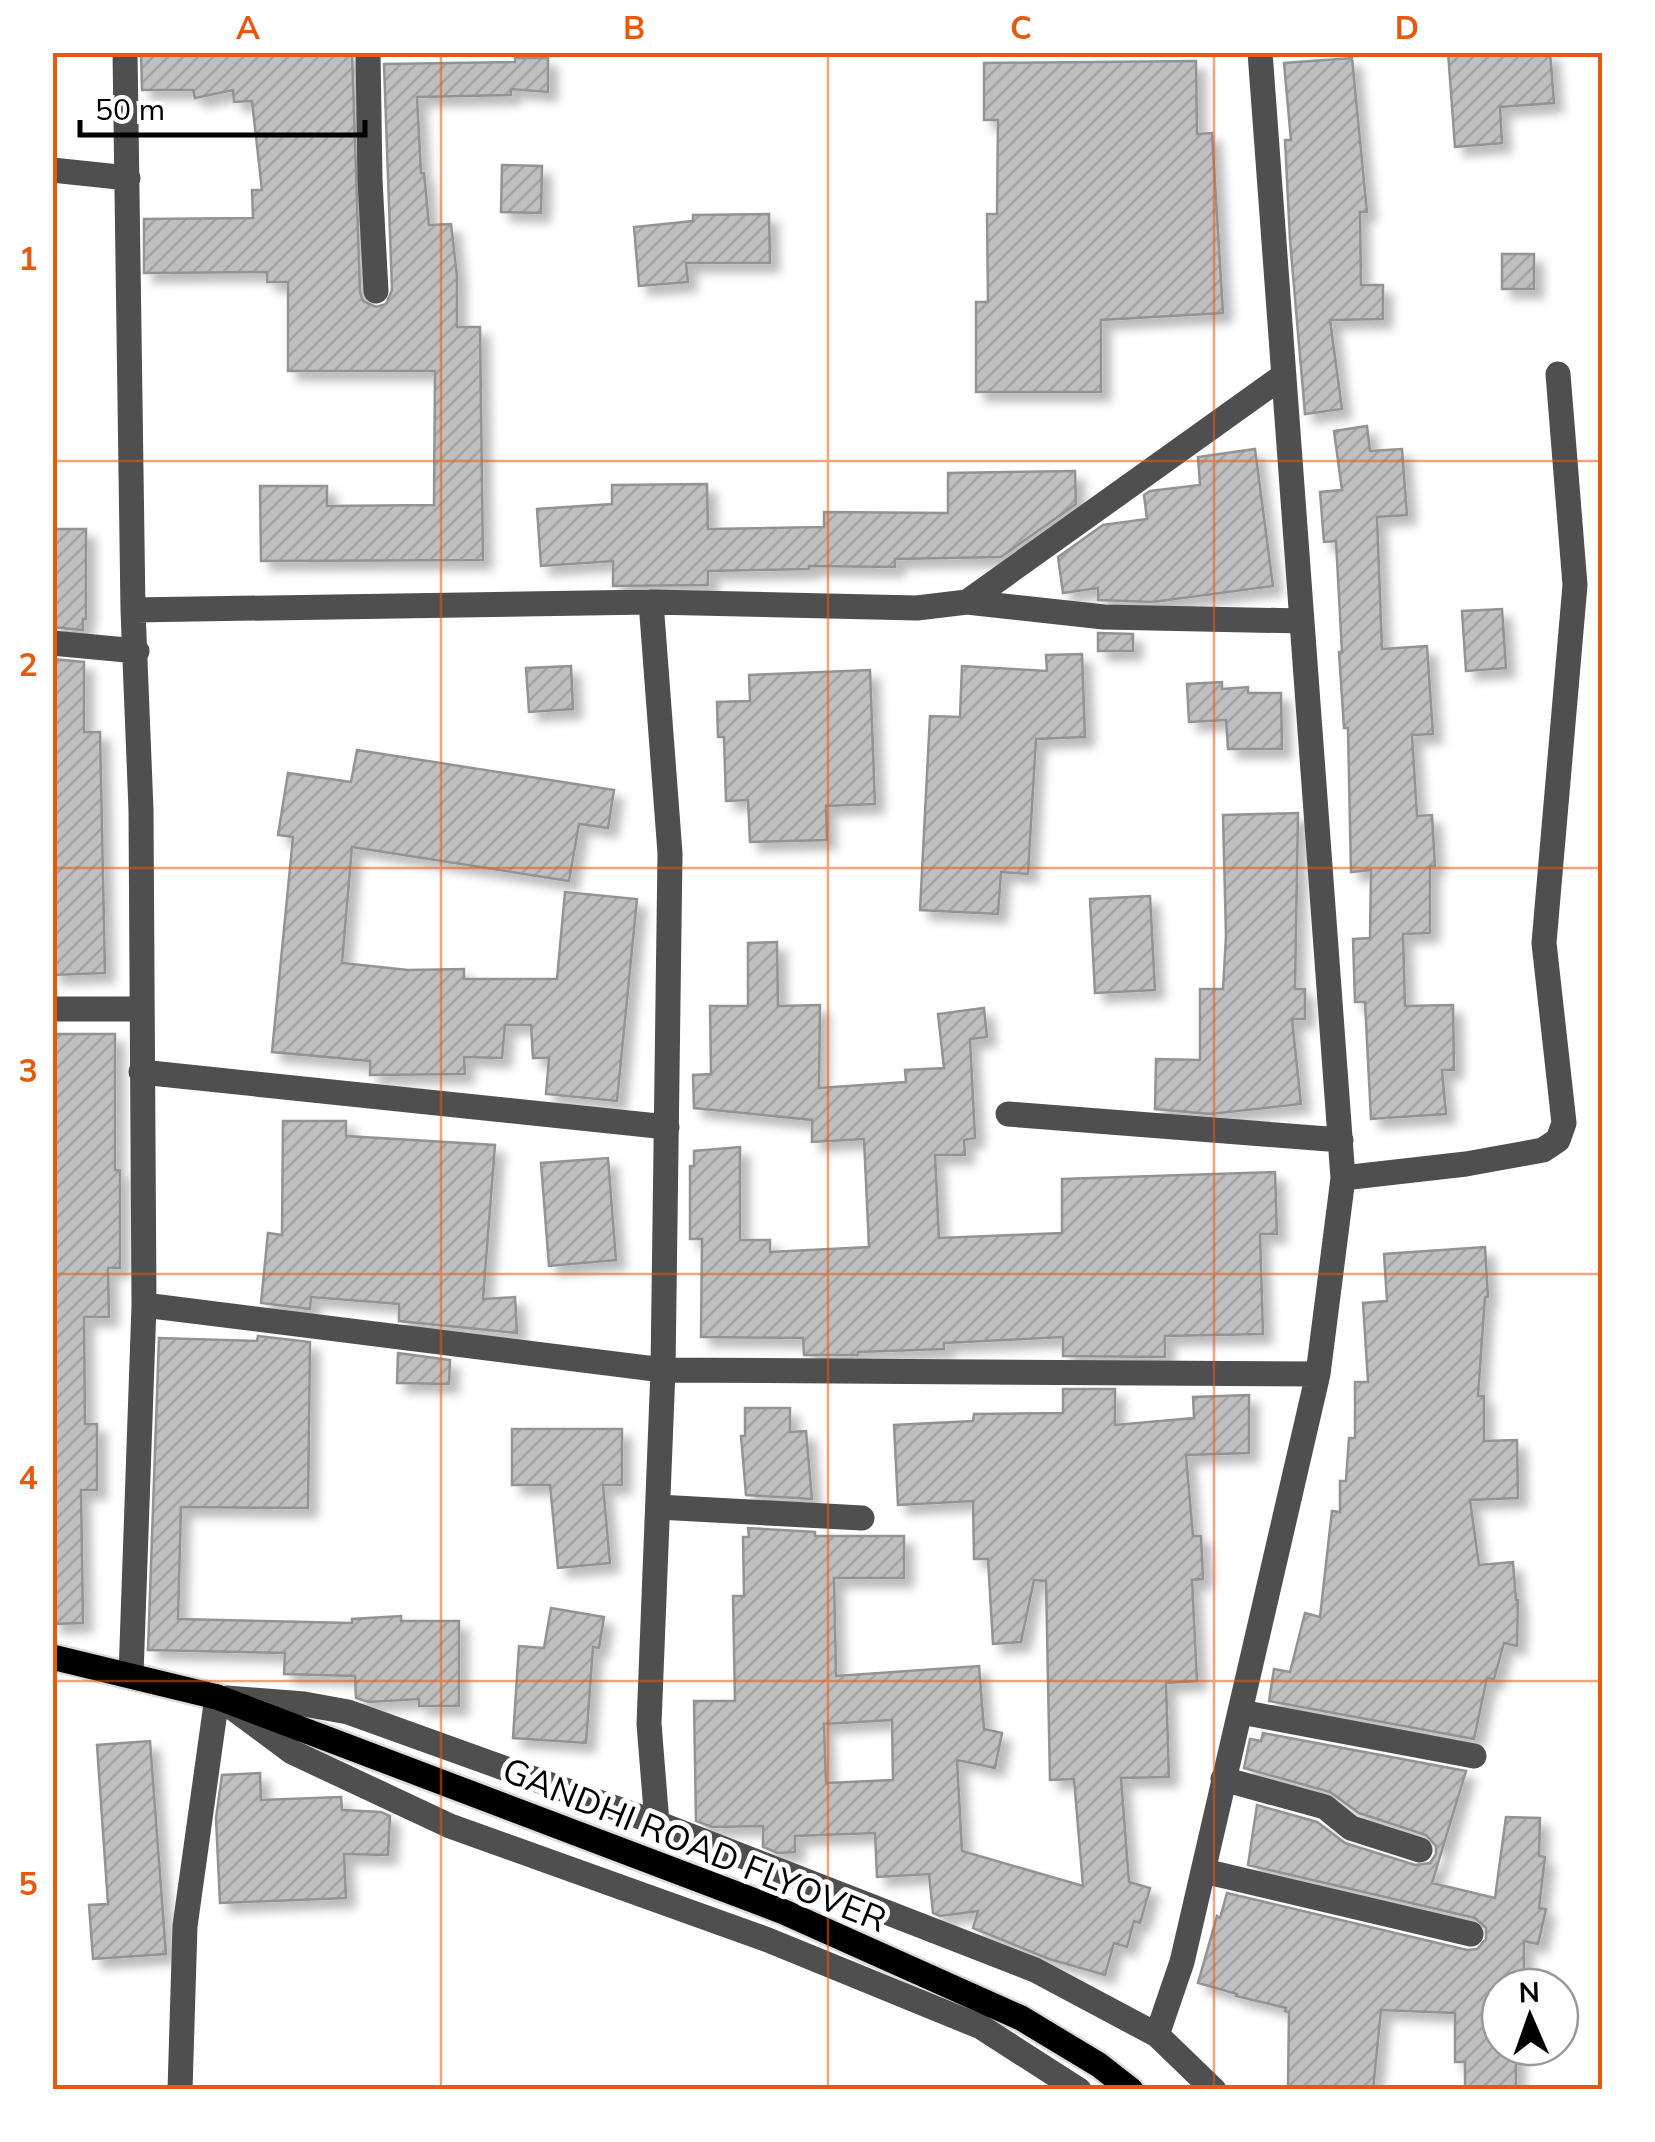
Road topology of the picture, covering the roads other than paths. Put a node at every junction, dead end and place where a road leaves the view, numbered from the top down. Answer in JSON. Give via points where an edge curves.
{"nodes":[{"id":1,"x":125,"y":52,"type":"edge"},
{"id":2,"x":368,"y":52,"type":"edge"},
{"id":3,"x":1260,"y":52,"type":"edge"},
{"id":4,"x":52,"y":170,"type":"edge"},
{"id":5,"x":128,"y":178,"type":"junction"},
{"id":6,"x":376,"y":291,"type":"dead end"},
{"id":7,"x":1558,"y":374,"type":"dead end"},
{"id":8,"x":1284,"y":376,"type":"junction"},
{"id":9,"x":651,"y":602,"type":"junction"},
{"id":10,"x":967,"y":602,"type":"junction"},
{"id":11,"x":133,"y":610,"type":"junction"},
{"id":12,"x":1301,"y":621,"type":"junction"},
{"id":13,"x":52,"y":643,"type":"edge"},
{"id":14,"x":137,"y":650,"type":"junction"},
{"id":15,"x":52,"y":1008,"type":"edge"},
{"id":16,"x":142,"y":1009,"type":"junction"},
{"id":17,"x":141,"y":1072,"type":"junction"},
{"id":18,"x":1008,"y":1114,"type":"dead end"},
{"id":19,"x":667,"y":1127,"type":"junction"},
{"id":20,"x":1341,"y":1140,"type":"junction"},
{"id":21,"x":1343,"y":1178,"type":"junction"},
{"id":22,"x":144,"y":1305,"type":"junction"},
{"id":23,"x":663,"y":1370,"type":"junction"},
{"id":24,"x":1318,"y":1374,"type":"junction"},
{"id":25,"x":658,"y":1507,"type":"junction"},
{"id":26,"x":862,"y":1518,"type":"dead end"},
{"id":27,"x":52,"y":1657,"type":"edge"},
{"id":28,"x":131,"y":1676,"type":"junction"},
{"id":29,"x":218,"y":1697,"type":"junction"},
{"id":30,"x":1241,"y":1712,"type":"junction"},
{"id":31,"x":1474,"y":1756,"type":"dead end"},
{"id":32,"x":1223,"y":1779,"type":"junction"},
{"id":33,"x":656,"y":1823,"type":"junction"},
{"id":34,"x":1420,"y":1850,"type":"dead end"},
{"id":35,"x":1204,"y":1871,"type":"junction"},
{"id":36,"x":1471,"y":1934,"type":"dead end"},
{"id":37,"x":1157,"y":2034,"type":"junction"},
{"id":38,"x":180,"y":2090,"type":"edge"},
{"id":39,"x":1079,"y":2090,"type":"edge"},
{"id":40,"x":1130,"y":2090,"type":"edge"},
{"id":41,"x":1214,"y":2090,"type":"edge"}],
"edges":[{"from":1,"to":5,"type":"street"},
{"from":2,"to":6,"type":"street"},
{"from":3,"to":8,"type":"street"},
{"from":4,"to":5,"type":"street"},
{"from":5,"to":11,"type":"street"},
{"from":7,"to":21,"type":"street","via":[[1575,585],[1544,943],[1564,1123],[1558,1140],[1543,1150]]},
{"from":8,"to":10,"type":"street"},
{"from":8,"to":12,"type":"street"},
{"from":9,"to":10,"type":"street","via":[[917,608]]},
{"from":9,"to":11,"type":"street"},
{"from":9,"to":19,"type":"street","via":[[670,853]]},
{"from":10,"to":12,"type":"street","via":[[1104,618]]},
{"from":11,"to":14,"type":"street"},
{"from":12,"to":20,"type":"street"},
{"from":13,"to":14,"type":"street"},
{"from":14,"to":16,"type":"street"},
{"from":15,"to":16,"type":"street"},
{"from":16,"to":17,"type":"street"},
{"from":17,"to":19,"type":"street"},
{"from":17,"to":22,"type":"street"},
{"from":18,"to":20,"type":"street"},
{"from":19,"to":23,"type":"street"},
{"from":20,"to":21,"type":"street"},
{"from":21,"to":24,"type":"street"},
{"from":22,"to":23,"type":"street"},
{"from":22,"to":28,"type":"street"},
{"from":23,"to":24,"type":"street"},
{"from":23,"to":25,"type":"street"},
{"from":24,"to":30,"type":"street"},
{"from":25,"to":26,"type":"street"},
{"from":25,"to":33,"type":"street","via":[[650,1724]]},
{"from":27,"to":28,"type":"main road","name":"GANDHI ROAD FLYOVER"},
{"from":28,"to":29,"type":"main road","name":"GANDHI ROAD FLYOVER"},
{"from":29,"to":33,"type":"street","via":[[348,1712]]},
{"from":29,"to":38,"type":"street","via":[[185,1926]]},
{"from":29,"to":39,"type":"street","via":[[292,1752],[450,1826],[768,1940],[981,2027]]},
{"from":29,"to":40,"type":"main road","name":"GANDHI ROAD FLYOVER","via":[[784,1912],[1022,2018]]},
{"from":30,"to":31,"type":"street"},
{"from":30,"to":32,"type":"street"},
{"from":32,"to":34,"type":"street","via":[[1325,1807],[1351,1828]]},
{"from":32,"to":35,"type":"street"},
{"from":33,"to":37,"type":"street","via":[[1035,1970]]},
{"from":35,"to":36,"type":"street"},
{"from":35,"to":37,"type":"street"},
{"from":37,"to":41,"type":"street"}]}
